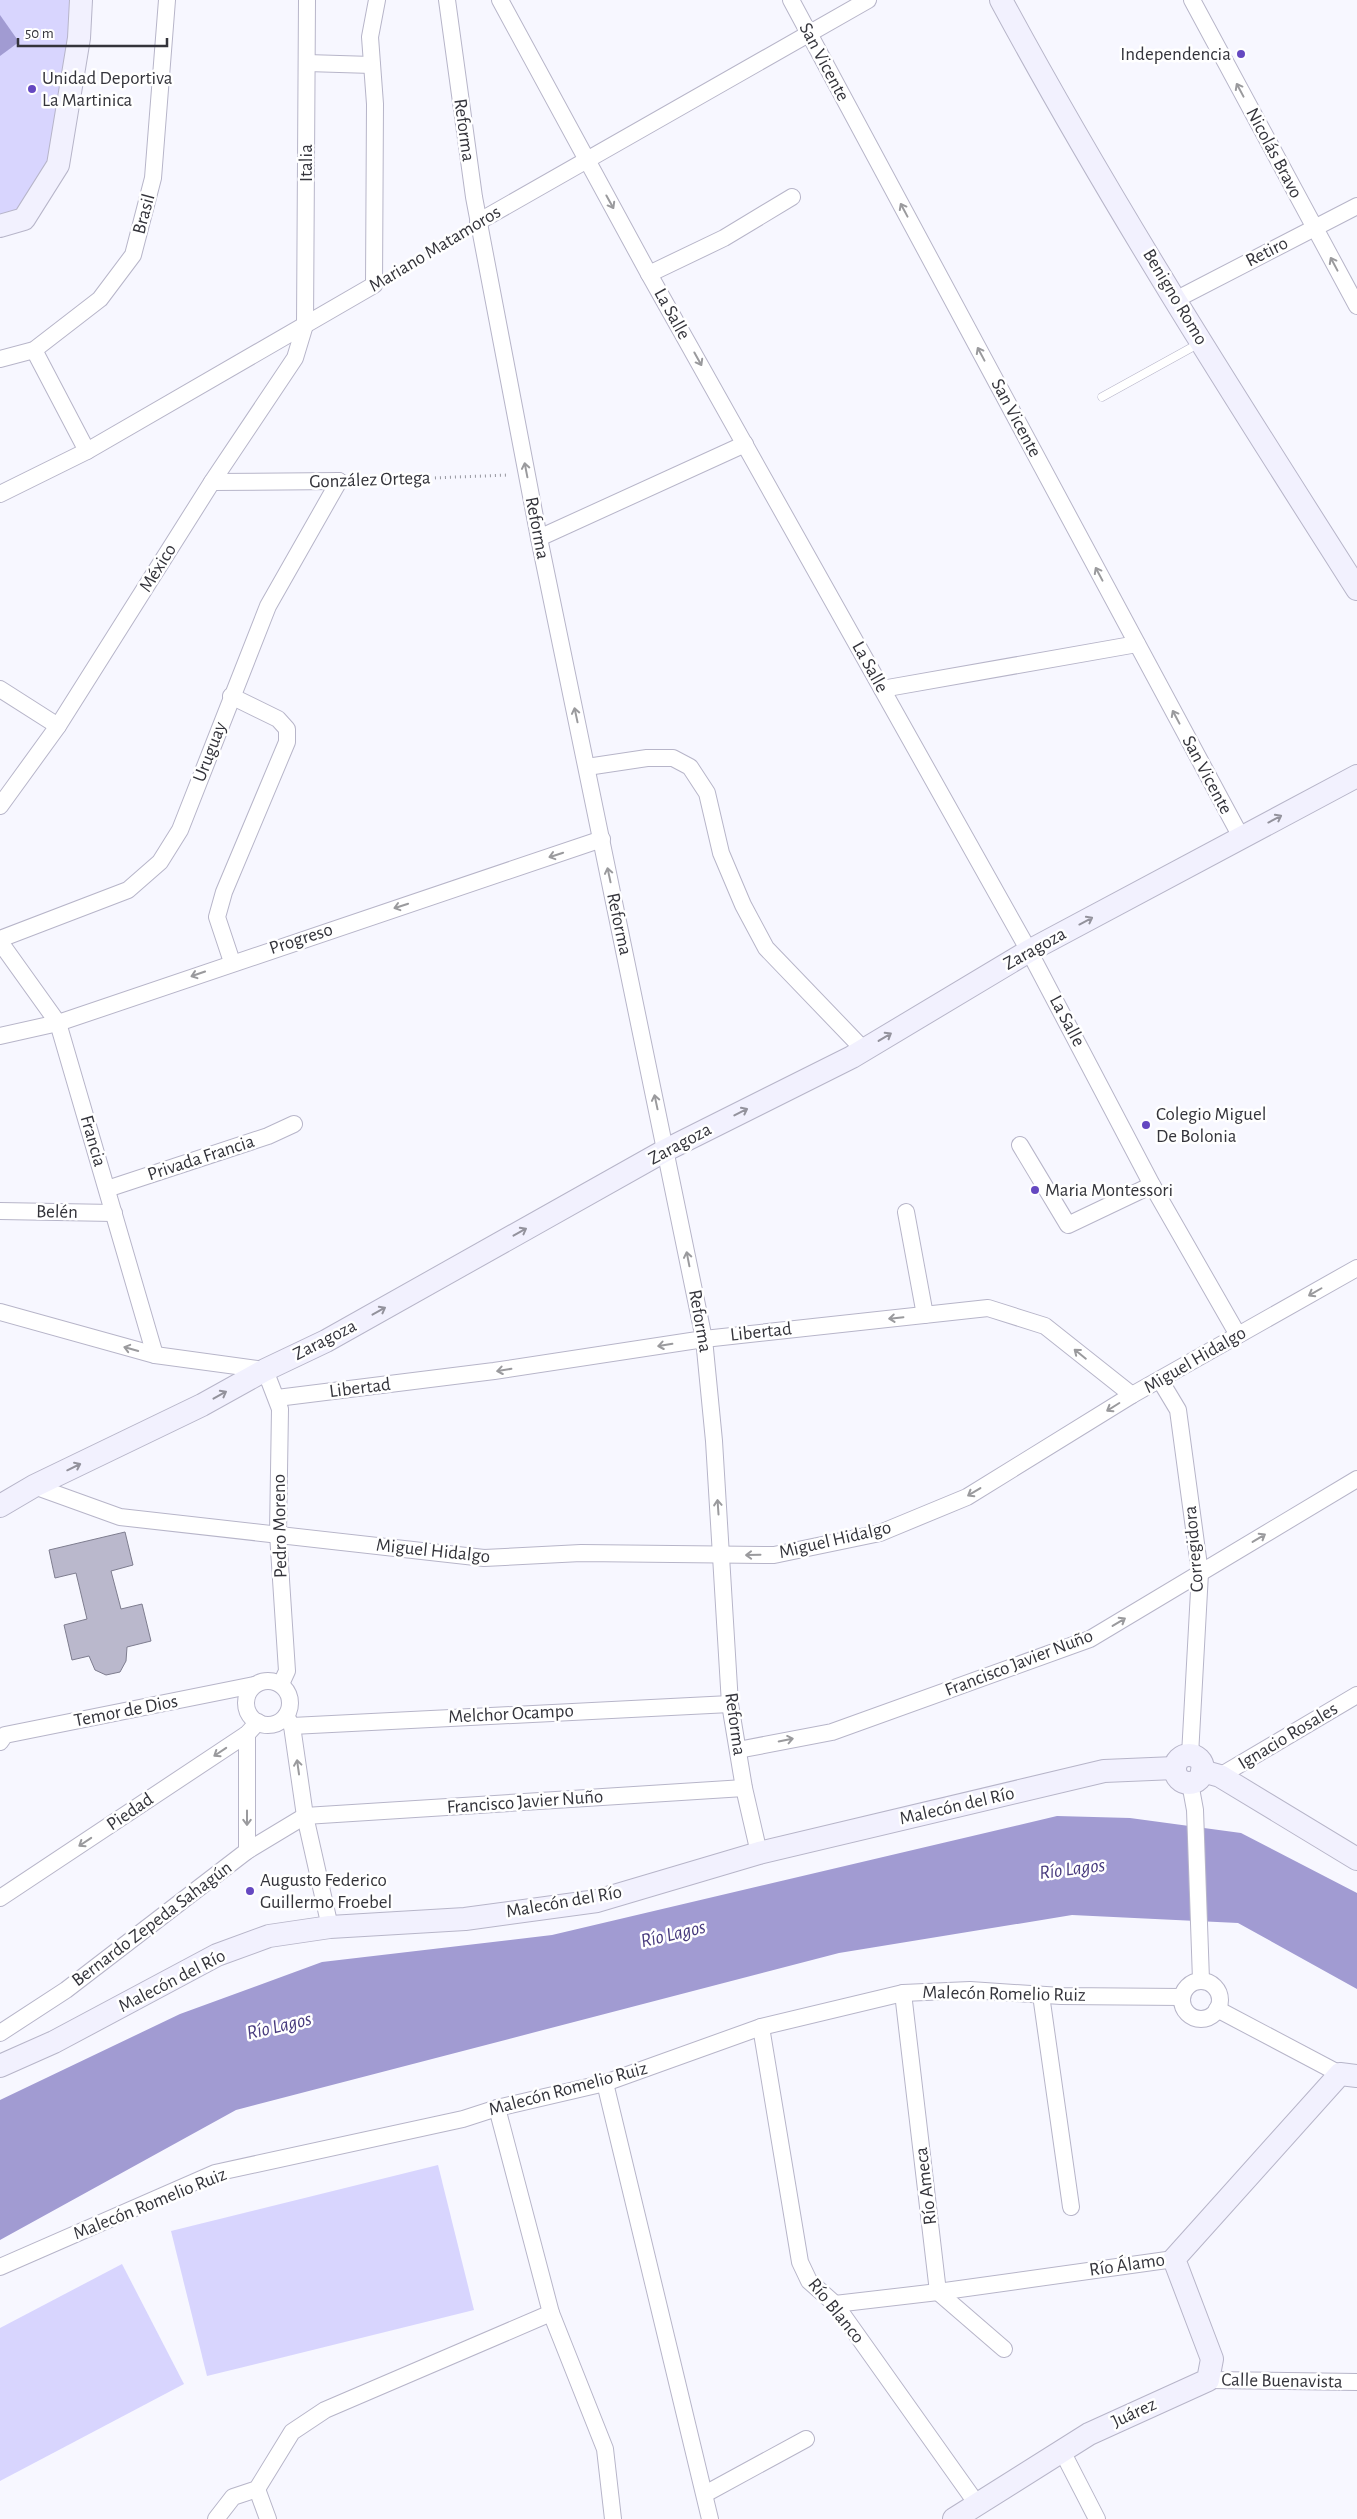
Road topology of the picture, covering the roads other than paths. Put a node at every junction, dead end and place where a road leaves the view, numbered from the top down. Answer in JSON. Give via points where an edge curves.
{"nodes":[{"id":1,"x":81,"y":0,"type":"edge"},
{"id":2,"x":167,"y":0,"type":"edge"},
{"id":3,"x":307,"y":0,"type":"edge"},
{"id":4,"x":378,"y":0,"type":"edge"},
{"id":5,"x":447,"y":0,"type":"edge"},
{"id":6,"x":500,"y":0,"type":"edge"},
{"id":7,"x":791,"y":0,"type":"edge"},
{"id":8,"x":868,"y":0,"type":"edge"},
{"id":9,"x":1001,"y":0,"type":"edge"},
{"id":10,"x":1192,"y":0,"type":"edge"},
{"id":11,"x":809,"y":33,"type":"junction"},
{"id":12,"x":307,"y":62,"type":"junction"},
{"id":13,"x":372,"y":65,"type":"junction"},
{"id":14,"x":587,"y":159,"type":"junction"},
{"id":15,"x":792,"y":197,"type":"dead end"},
{"id":16,"x":1357,"y":206,"type":"edge"},
{"id":17,"x":478,"y":222,"type":"junction"},
{"id":18,"x":0,"y":226,"type":"edge"},
{"id":19,"x":1314,"y":228,"type":"junction"},
{"id":20,"x":650,"y":274,"type":"junction"},
{"id":21,"x":1177,"y":299,"type":"junction"},
{"id":22,"x":1357,"y":306,"type":"edge"},
{"id":23,"x":305,"y":325,"type":"junction"},
{"id":24,"x":1202,"y":341,"type":"junction"},
{"id":25,"x":34,"y":350,"type":"junction"},
{"id":26,"x":0,"y":358,"type":"edge"},
{"id":27,"x":1102,"y":397,"type":"dead end"},
{"id":28,"x":745,"y":444,"type":"junction"},
{"id":29,"x":87,"y":451,"type":"junction"},
{"id":30,"x":212,"y":482,"type":"junction"},
{"id":31,"x":340,"y":482,"type":"joint"},
{"id":32,"x":0,"y":494,"type":"edge"},
{"id":33,"x":539,"y":538,"type":"junction"},
{"id":34,"x":1357,"y":589,"type":"edge"},
{"id":35,"x":1137,"y":644,"type":"junction"},
{"id":36,"x":0,"y":689,"type":"edge"},
{"id":37,"x":882,"y":689,"type":"junction"},
{"id":38,"x":231,"y":696,"type":"junction"},
{"id":39,"x":58,"y":726,"type":"junction"},
{"id":40,"x":587,"y":767,"type":"junction"},
{"id":41,"x":1357,"y":776,"type":"edge"},
{"id":42,"x":0,"y":806,"type":"edge"},
{"id":43,"x":1240,"y":837,"type":"junction"},
{"id":44,"x":602,"y":839,"type":"junction"},
{"id":45,"x":0,"y":940,"type":"edge"},
{"id":46,"x":1029,"y":951,"type":"junction"},
{"id":47,"x":232,"y":962,"type":"junction"},
{"id":48,"x":58,"y":1023,"type":"junction"},
{"id":49,"x":0,"y":1036,"type":"edge"},
{"id":50,"x":864,"y":1050,"type":"junction"},
{"id":51,"x":294,"y":1124,"type":"dead end"},
{"id":52,"x":1020,"y":1145,"type":"dead end"},
{"id":53,"x":666,"y":1150,"type":"junction"},
{"id":54,"x":1152,"y":1185,"type":"junction"},
{"id":55,"x":107,"y":1189,"type":"junction"},
{"id":56,"x":0,"y":1211,"type":"edge"},
{"id":57,"x":906,"y":1212,"type":"dead end"},
{"id":58,"x":114,"y":1213,"type":"junction"},
{"id":59,"x":1357,"y":1268,"type":"edge"},
{"id":60,"x":0,"y":1312,"type":"edge"},
{"id":61,"x":925,"y":1315,"type":"junction"},
{"id":62,"x":1238,"y":1335,"type":"junction"},
{"id":63,"x":704,"y":1338,"type":"junction"},
{"id":64,"x":155,"y":1355,"type":"junction"},
{"id":65,"x":265,"y":1370,"type":"junction"},
{"id":66,"x":1160,"y":1380,"type":"junction"},
{"id":67,"x":1132,"y":1395,"type":"junction"},
{"id":68,"x":277,"y":1398,"type":"junction"},
{"id":69,"x":1357,"y":1479,"type":"edge"},
{"id":70,"x":34,"y":1486,"type":"junction"},
{"id":71,"x":0,"y":1506,"type":"edge"},
{"id":72,"x":278,"y":1534,"type":"junction"},
{"id":73,"x":721,"y":1556,"type":"junction"},
{"id":74,"x":1200,"y":1573,"type":"junction"},
{"id":75,"x":281,"y":1684,"type":"junction"},
{"id":76,"x":254,"y":1685,"type":"junction"},
{"id":77,"x":1357,"y":1695,"type":"edge"},
{"id":78,"x":730,"y":1704,"type":"junction"},
{"id":79,"x":289,"y":1721,"type":"junction"},
{"id":80,"x":253,"y":1728,"type":"junction"},
{"id":81,"x":0,"y":1742,"type":"edge"},
{"id":82,"x":738,"y":1750,"type":"junction"},
{"id":83,"x":1196,"y":1771,"type":"junction"},
{"id":84,"x":744,"y":1788,"type":"junction"},
{"id":85,"x":305,"y":1816,"type":"junction"},
{"id":86,"x":247,"y":1851,"type":"junction"},
{"id":87,"x":759,"y":1853,"type":"junction"},
{"id":88,"x":1357,"y":1859,"type":"edge"},
{"id":89,"x":0,"y":1898,"type":"edge"},
{"id":90,"x":330,"y":1927,"type":"junction"},
{"id":91,"x":1201,"y":1980,"type":"junction"},
{"id":92,"x":903,"y":1993,"type":"junction"},
{"id":93,"x":1041,"y":1994,"type":"junction"},
{"id":94,"x":1182,"y":1997,"type":"junction"},
{"id":95,"x":1217,"y":2009,"type":"junction"},
{"id":96,"x":761,"y":2027,"type":"junction"},
{"id":97,"x":0,"y":2033,"type":"edge"},
{"id":98,"x":3,"y":2059,"type":"edge"},
{"id":99,"x":1348,"y":2075,"type":"edge"},
{"id":100,"x":605,"y":2083,"type":"junction"},
{"id":101,"x":497,"y":2108,"type":"junction"},
{"id":102,"x":1071,"y":2207,"type":"dead end"},
{"id":103,"x":1174,"y":2259,"type":"junction"},
{"id":104,"x":0,"y":2267,"type":"edge"},
{"id":105,"x":938,"y":2292,"type":"junction"},
{"id":106,"x":835,"y":2304,"type":"junction"},
{"id":107,"x":551,"y":2313,"type":"junction"},
{"id":108,"x":1004,"y":2349,"type":"dead end"},
{"id":109,"x":1208,"y":2380,"type":"junction"},
{"id":110,"x":1357,"y":2382,"type":"edge"},
{"id":111,"x":806,"y":2439,"type":"dead end"},
{"id":112,"x":1062,"y":2451,"type":"junction"},
{"id":113,"x":257,"y":2489,"type":"junction"},
{"id":114,"x":705,"y":2494,"type":"junction"},
{"id":115,"x":977,"y":2504,"type":"junction"},
{"id":116,"x":216,"y":2519,"type":"edge"},
{"id":117,"x":268,"y":2519,"type":"edge"},
{"id":118,"x":613,"y":2519,"type":"edge"},
{"id":119,"x":710,"y":2519,"type":"edge"},
{"id":120,"x":954,"y":2519,"type":"edge"},
{"id":121,"x":1097,"y":2519,"type":"edge"}],
"edges":[{"from":1,"to":18,"type":"street","via":[[79,38],[58,165],[24,219]]},
{"from":2,"to":25,"type":"street","name":"Brasil","via":[[153,178],[132,255],[100,299]]},
{"from":3,"to":12,"type":"street","name":"Italia"},
{"from":4,"to":13,"type":"street","via":[[370,37]]},
{"from":5,"to":17,"type":"street","name":"Reforma"},
{"from":6,"to":14,"type":"street","name":"La Salle"},
{"from":7,"to":11,"type":"street","name":"San Vicente"},
{"from":8,"to":11,"type":"street","name":"Mariano Matamoros"},
{"from":9,"to":21,"type":"street","name":"Benigno Romo","via":[[1053,96]]},
{"from":19,"to":10,"type":"street","name":"Nicolás Bravo","one_way":true},
{"from":11,"to":14,"type":"street","name":"Mariano Matamoros"},
{"from":35,"to":11,"type":"street","name":"San Vicente","one_way":true},
{"from":12,"to":13,"type":"street"},
{"from":12,"to":23,"type":"street","name":"Italia"},
{"from":13,"to":23,"type":"street","name":"Mariano Matamoros","via":[[375,104],[374,285]]},
{"from":14,"to":17,"type":"street","name":"Mariano Matamoros"},
{"from":14,"to":20,"type":"street","name":"La Salle","one_way":true},
{"from":15,"to":20,"type":"street","via":[[724,238]]},
{"from":16,"to":19,"type":"street","name":"Retiro"},
{"from":33,"to":17,"type":"street","name":"Reforma","one_way":true},
{"from":19,"to":21,"type":"street","name":"Retiro"},
{"from":22,"to":19,"type":"street","name":"Nicolás Bravo","one_way":true},
{"from":20,"to":28,"type":"street","name":"La Salle","one_way":true},
{"from":21,"to":24,"type":"street","name":"Benigno Romo"},
{"from":23,"to":29,"type":"street","name":"Mariano Matamoros"},
{"from":23,"to":30,"type":"street","name":"México","via":[[295,358]]},
{"from":24,"to":27,"type":"lane"},
{"from":24,"to":34,"type":"street","name":"Benigno Romo"},
{"from":25,"to":26,"type":"street","name":"Brasil"},
{"from":25,"to":29,"type":"street"},
{"from":28,"to":33,"type":"street"},
{"from":28,"to":37,"type":"street","name":"La Salle"},
{"from":29,"to":32,"type":"street","name":"Mariano Matamoros"},
{"from":30,"to":31,"type":"street","name":"González Ortega"},
{"from":30,"to":39,"type":"street","name":"México"},
{"from":31,"to":38,"type":"street","name":"Uruguay","via":[[268,606]]},
{"from":40,"to":33,"type":"street","name":"Reforma","one_way":true},
{"from":35,"to":37,"type":"street"},
{"from":43,"to":35,"type":"street","name":"San Vicente","one_way":true},
{"from":36,"to":39,"type":"street"},
{"from":37,"to":46,"type":"street","name":"La Salle"},
{"from":38,"to":45,"type":"street","name":"Uruguay","via":[[180,830],[160,862],[128,890]]},
{"from":38,"to":47,"type":"street","via":[[278,719],[286,728],[287,742],[224,892],[217,917]]},
{"from":39,"to":42,"type":"street","name":"México"},
{"from":40,"to":44,"type":"street","name":"Reforma"},
{"from":40,"to":50,"type":"street","via":[[646,758],[673,758],[690,767],[707,793],[721,853],[766,948]]},
{"from":43,"to":41,"type":"street","name":"Zaragoza","one_way":true},
{"from":46,"to":43,"type":"street","name":"Zaragoza","one_way":true},
{"from":44,"to":47,"type":"street","name":"Progreso","one_way":true},
{"from":53,"to":44,"type":"street","name":"Reforma","one_way":true},
{"from":45,"to":48,"type":"street","name":"Francia"},
{"from":50,"to":46,"type":"street","name":"Zaragoza","one_way":true},
{"from":46,"to":54,"type":"street","name":"La Salle"},
{"from":47,"to":48,"type":"street","name":"Progreso","one_way":true},
{"from":48,"to":49,"type":"street","name":"Progreso"},
{"from":48,"to":55,"type":"street","name":"Francia"},
{"from":53,"to":50,"type":"street","name":"Zaragoza","one_way":true},
{"from":51,"to":55,"type":"street","name":"Privada Francia","via":[[268,1136]]},
{"from":52,"to":54,"type":"street","via":[[1068,1225]]},
{"from":63,"to":53,"type":"street","name":"Reforma","one_way":true},
{"from":65,"to":53,"type":"street","name":"Zaragoza","one_way":true,"via":[[326,1341]]},
{"from":54,"to":62,"type":"street","name":"La Salle"},
{"from":55,"to":58,"type":"street","name":"Francia"},
{"from":56,"to":58,"type":"street","name":"Belén"},
{"from":57,"to":61,"type":"street"},
{"from":58,"to":64,"type":"street","name":"Francia"},
{"from":59,"to":62,"type":"street","name":"Miguel Hidalgo","one_way":true},
{"from":64,"to":60,"type":"street","one_way":true},
{"from":61,"to":63,"type":"street","name":"Libertad","one_way":true},
{"from":67,"to":61,"type":"street","name":"Libertad","one_way":true,"via":[[1045,1326],[988,1308]]},
{"from":62,"to":66,"type":"street","name":"Miguel Hidalgo"},
{"from":63,"to":68,"type":"street","name":"Libertad","one_way":true,"via":[[494,1371]]},
{"from":73,"to":63,"type":"street","name":"Reforma","one_way":true},
{"from":64,"to":65,"type":"street"},
{"from":65,"to":68,"type":"street","name":"Pedro Moreno"},
{"from":70,"to":65,"type":"street","name":"Zaragoza","one_way":true,"via":[[202,1405]]},
{"from":66,"to":67,"type":"street","name":"Miguel Hidalgo"},
{"from":66,"to":74,"type":"street","name":"Corregidora","via":[[1178,1410]]},
{"from":67,"to":73,"type":"street","name":"Miguel Hidalgo","one_way":true,"via":[[967,1497],[880,1533],[774,1555]]},
{"from":68,"to":72,"type":"street","name":"Pedro Moreno","via":[[280,1409]]},
{"from":74,"to":69,"type":"street","name":"Francisco Javier Nuño","one_way":true},
{"from":70,"to":71,"type":"street","name":"Zaragoza"},
{"from":70,"to":72,"type":"street","name":"Miguel Hidalgo","via":[[120,1517]]},
{"from":72,"to":73,"type":"street","name":"Miguel Hidalgo","via":[[484,1558],[581,1553]]},
{"from":72,"to":75,"type":"street","name":"Pedro Moreno","via":[[287,1671]]},
{"from":73,"to":78,"type":"street","name":"Reforma"},
{"from":82,"to":74,"type":"street","name":"Francisco Javier Nuño","one_way":true,"via":[[832,1732],[1090,1639]]},
{"from":74,"to":83,"type":"street","name":"Corregidora"},
{"from":75,"to":76,"type":"street","via":[[268,1680]]},
{"from":75,"to":79,"type":"street","via":[[290,1696]]},
{"from":76,"to":80,"type":"street","via":[[246,1705]]},
{"from":76,"to":81,"type":"street","name":"Temor de Dios","via":[[5,1735]]},
{"from":77,"to":83,"type":"street","name":"Ignacio Rosales"},
{"from":78,"to":79,"type":"street","name":"Melchor Ocampo"},
{"from":78,"to":82,"type":"street","name":"Reforma"},
{"from":79,"to":80,"type":"street"},
{"from":85,"to":79,"type":"street","one_way":true},
{"from":80,"to":86,"type":"street","one_way":true},
{"from":80,"to":89,"type":"street","name":"Piedad","one_way":true},
{"from":82,"to":84,"type":"street","name":"Reforma"},
{"from":83,"to":87,"type":"street","name":"Malecón del Río","via":[[1104,1771]]},
{"from":83,"to":88,"type":"street"},
{"from":83,"to":91,"type":"street","name":"Corregidora"},
{"from":84,"to":85,"type":"street","name":"Francisco Javier Nuño"},
{"from":84,"to":87,"type":"street","name":"Reforma"},
{"from":85,"to":86,"type":"street","name":"Bernardo Zepeda Sahagún"},
{"from":85,"to":90,"type":"street"},
{"from":86,"to":97,"type":"street","name":"Bernardo Zepeda Sahagún","via":[[66,1990]]},
{"from":87,"to":90,"type":"street","name":"Malecón del Río","via":[[597,1901],[465,1919]]},
{"from":90,"to":98,"type":"street","name":"Malecón del Río","via":[[269,1936],[217,1955],[54,2042]]},
{"from":91,"to":94,"type":"street","via":[[1190,1983]]},
{"from":91,"to":95,"type":"street","via":[[1217,1990],[1220,1997]]},
{"from":92,"to":93,"type":"street","name":"Malecón Romelio Ruiz","via":[[970,1990]]},
{"from":92,"to":96,"type":"street","name":"Malecón Romelio Ruiz"},
{"from":92,"to":105,"type":"street","name":"Río Ameca"},
{"from":93,"to":94,"type":"street","name":"Malecón Romelio Ruiz"},
{"from":93,"to":102,"type":"street"},
{"from":94,"to":95,"type":"street","via":[[1184,2010],[1194,2018],[1207,2018]]},
{"from":95,"to":99,"type":"street"},
{"from":96,"to":100,"type":"street","name":"Malecón Romelio Ruiz"},
{"from":96,"to":106,"type":"street","name":"Río Blanco","via":[[800,2262],[809,2281]]},
{"from":99,"to":103,"type":"street","name":"Río Álamo"},
{"from":100,"to":101,"type":"street","name":"Malecón Romelio Ruiz"},
{"from":100,"to":114,"type":"street"},
{"from":101,"to":104,"type":"street","name":"Malecón Romelio Ruiz","via":[[463,2119],[215,2173]]},
{"from":101,"to":107,"type":"street"},
{"from":103,"to":105,"type":"street","name":"Río Álamo"},
{"from":103,"to":109,"type":"street","via":[[1212,2359]]},
{"from":105,"to":106,"type":"street","name":"Río Álamo"},
{"from":105,"to":108,"type":"street"},
{"from":106,"to":115,"type":"street","name":"Río Blanco"},
{"from":107,"to":113,"type":"street","via":[[325,2410],[292,2432]]},
{"from":107,"to":118,"type":"street","via":[[606,2449]]},
{"from":109,"to":110,"type":"street","name":"Calle Buenavista"},
{"from":109,"to":112,"type":"street","name":"Juárez","via":[[1089,2434]]},
{"from":111,"to":114,"type":"street"},
{"from":112,"to":115,"type":"street","name":"Juárez"},
{"from":112,"to":121,"type":"street"},
{"from":113,"to":116,"type":"street","via":[[233,2497]]},
{"from":113,"to":117,"type":"street"},
{"from":114,"to":119,"type":"street"},
{"from":115,"to":120,"type":"street","name":"Juárez"}]}
